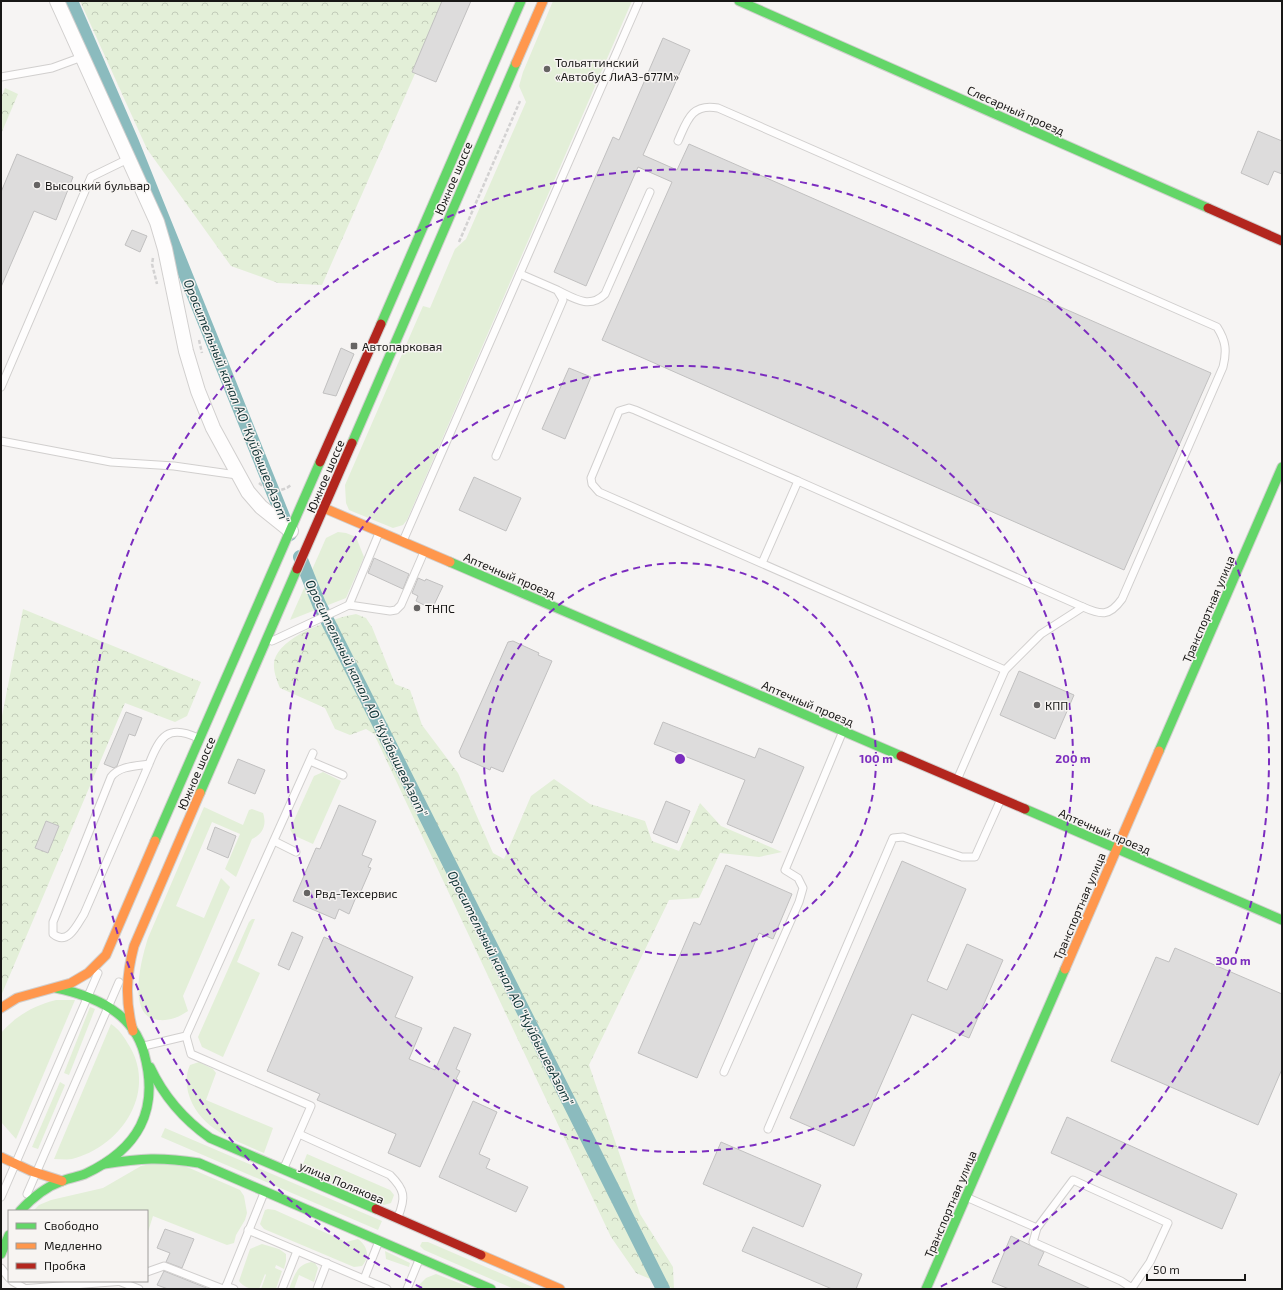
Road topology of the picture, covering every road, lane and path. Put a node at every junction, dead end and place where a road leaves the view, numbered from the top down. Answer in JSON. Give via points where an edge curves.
{"nodes":[{"id":1,"x":57,"y":1,"type":"edge"},
{"id":2,"x":521,"y":1,"type":"edge"},
{"id":3,"x":543,"y":1,"type":"edge"},
{"id":4,"x":640,"y":1,"type":"edge"},
{"id":5,"x":739,"y":1,"type":"edge"},
{"id":6,"x":82,"y":56,"type":"junction"},
{"id":7,"x":1,"y":77,"type":"edge"},
{"id":8,"x":678,"y":141,"type":"dead end"},
{"id":9,"x":128,"y":159,"type":"junction"},
{"id":10,"x":650,"y":192,"type":"dead end"},
{"id":11,"x":1282,"y":242,"type":"edge"},
{"id":12,"x":153,"y":256,"type":"dead end"},
{"id":13,"x":520,"y":274,"type":"junction"},
{"id":14,"x":157,"y":285,"type":"dead end"},
{"id":15,"x":557,"y":290,"type":"junction"},
{"id":16,"x":198,"y":336,"type":"dead end"},
{"id":17,"x":204,"y":359,"type":"dead end"},
{"id":18,"x":1,"y":387,"type":"edge"},
{"id":19,"x":1,"y":441,"type":"edge"},
{"id":20,"x":496,"y":456,"type":"dead end"},
{"id":21,"x":1282,"y":467,"type":"edge"},
{"id":22,"x":237,"y":475,"type":"junction"},
{"id":23,"x":255,"y":476,"type":"dead end"},
{"id":24,"x":798,"y":481,"type":"junction"},
{"id":25,"x":295,"y":483,"type":"dead end"},
{"id":26,"x":324,"y":508,"type":"junction"},
{"id":27,"x":291,"y":531,"type":"junction"},
{"id":28,"x":379,"y":532,"type":"junction"},
{"id":29,"x":402,"y":542,"type":"junction"},
{"id":30,"x":424,"y":552,"type":"junction"},
{"id":31,"x":762,"y":563,"type":"junction"},
{"id":32,"x":349,"y":605,"type":"junction"},
{"id":33,"x":1083,"y":607,"type":"junction"},
{"id":34,"x":264,"y":644,"type":"junction"},
{"id":35,"x":1005,"y":670,"type":"junction"},
{"id":36,"x":843,"y":731,"type":"junction"},
{"id":37,"x":200,"y":739,"type":"junction"},
{"id":38,"x":313,"y":753,"type":"dead end"},
{"id":39,"x":310,"y":761,"type":"junction"},
{"id":40,"x":149,"y":764,"type":"junction"},
{"id":41,"x":343,"y":775,"type":"dead end"},
{"id":42,"x":957,"y":780,"type":"junction"},
{"id":43,"x":1001,"y":799,"type":"junction"},
{"id":44,"x":274,"y":841,"type":"junction"},
{"id":45,"x":1117,"y":848,"type":"junction"},
{"id":46,"x":296,"y":852,"type":"dead end"},
{"id":47,"x":1282,"y":920,"type":"edge"},
{"id":48,"x":134,"y":946,"type":"junction"},
{"id":49,"x":106,"y":955,"type":"junction"},
{"id":50,"x":56,"y":988,"type":"junction"},
{"id":51,"x":88,"y":996,"type":"junction"},
{"id":52,"x":108,"y":1006,"type":"junction"},
{"id":53,"x":1,"y":1008,"type":"edge"},
{"id":54,"x":133,"y":1031,"type":"junction"},
{"id":55,"x":186,"y":1036,"type":"junction"},
{"id":56,"x":142,"y":1047,"type":"junction"},
{"id":57,"x":146,"y":1058,"type":"junction"},
{"id":58,"x":724,"y":1072,"type":"dead end"},
{"id":59,"x":768,"y":1129,"type":"dead end"},
{"id":60,"x":299,"y":1134,"type":"junction"},
{"id":61,"x":1,"y":1157,"type":"edge"},
{"id":62,"x":104,"y":1164,"type":"junction"},
{"id":63,"x":15,"y":1166,"type":"junction"},
{"id":64,"x":283,"y":1170,"type":"junction"},
{"id":65,"x":35,"y":1174,"type":"junction"},
{"id":66,"x":62,"y":1181,"type":"junction"},
{"id":67,"x":265,"y":1191,"type":"junction"},
{"id":68,"x":1,"y":1197,"type":"edge"},
{"id":69,"x":966,"y":1197,"type":"junction"},
{"id":70,"x":20,"y":1210,"type":"edge"},
{"id":71,"x":21,"y":1210,"type":"edge"},
{"id":72,"x":397,"y":1219,"type":"junction"},
{"id":73,"x":1037,"y":1228,"type":"junction"},
{"id":74,"x":248,"y":1230,"type":"junction"},
{"id":75,"x":8,"y":1237,"type":"edge"},
{"id":76,"x":380,"y":1241,"type":"junction"},
{"id":77,"x":297,"y":1251,"type":"junction"},
{"id":78,"x":1,"y":1254,"type":"edge"},
{"id":79,"x":420,"y":1258,"type":"junction"},
{"id":80,"x":327,"y":1263,"type":"junction"},
{"id":81,"x":1,"y":1268,"type":"edge"},
{"id":82,"x":148,"y":1272,"type":"edge"},
{"id":83,"x":8,"y":1277,"type":"edge"},
{"id":84,"x":364,"y":1279,"type":"junction"},
{"id":85,"x":13,"y":1282,"type":"edge"},
{"id":86,"x":122,"y":1285,"type":"edge"},
{"id":87,"x":225,"y":1288,"type":"edge"},
{"id":88,"x":23,"y":1289,"type":"edge"},
{"id":89,"x":139,"y":1289,"type":"edge"},
{"id":90,"x":234,"y":1289,"type":"edge"},
{"id":91,"x":282,"y":1289,"type":"edge"},
{"id":92,"x":317,"y":1289,"type":"edge"},
{"id":93,"x":387,"y":1289,"type":"edge"},
{"id":94,"x":407,"y":1289,"type":"edge"},
{"id":95,"x":491,"y":1289,"type":"edge"},
{"id":96,"x":560,"y":1289,"type":"edge"},
{"id":97,"x":926,"y":1289,"type":"edge"}],
"edges":[{"from":1,"to":6,"type":"street"},
{"from":2,"to":27,"type":"main road","name":"Южное шоссе"},
{"from":3,"to":26,"type":"main road","name":"Южное шоссе"},
{"from":4,"to":13,"type":"lane"},
{"from":5,"to":11,"type":"main road","name":"Слесарный проезд"},
{"from":6,"to":7,"type":"lane","via":[[52,68]]},
{"from":6,"to":9,"type":"street"},
{"from":8,"to":33,"type":"lane","via":[[688,118],[698,108],[718,108],[1217,327],[1226,344],[1223,367],[1122,599],[1115,609],[1108,613],[1097,613]]},
{"from":9,"to":18,"type":"lane","via":[[90,177]]},
{"from":9,"to":22,"type":"street","via":[[157,222],[166,249],[186,351],[198,391]]},
{"from":10,"to":15,"type":"lane","via":[[605,294],[592,302],[584,302]]},
{"from":12,"to":14,"type":"path","via":[[152,264]]},
{"from":13,"to":15,"type":"lane"},
{"from":13,"to":29,"type":"lane"},
{"from":15,"to":20,"type":"lane","via":[[562,296],[561,306]]},
{"from":16,"to":17,"type":"path"},
{"from":19,"to":22,"type":"lane","via":[[111,462],[174,466]]},
{"from":21,"to":45,"type":"main road","name":"Транспортная улица"},
{"from":22,"to":27,"type":"street","via":[[261,507]]},
{"from":23,"to":25,"type":"path","via":[[263,486],[278,490]]},
{"from":24,"to":31,"type":"lane"},
{"from":24,"to":31,"type":"lane","via":[[628,408],[620,411],[601,450],[590,478],[600,492]]},
{"from":24,"to":33,"type":"lane"},
{"from":26,"to":28,"type":"main road","name":"Аптечный проезд"},
{"from":26,"to":34,"type":"main road","name":"Южное шоссе"},
{"from":27,"to":37,"type":"main road","name":"Южное шоссе"},
{"from":28,"to":29,"type":"main road","name":"Аптечный проезд"},
{"from":28,"to":32,"type":"lane"},
{"from":29,"to":30,"type":"main road","name":"Аптечный проезд"},
{"from":30,"to":32,"type":"lane","via":[[401,605],[396,610]]},
{"from":30,"to":36,"type":"main road","name":"Аптечный проезд"},
{"from":31,"to":35,"type":"lane"},
{"from":32,"to":34,"type":"lane"},
{"from":33,"to":35,"type":"lane","via":[[1041,634]]},
{"from":34,"to":48,"type":"main road","name":"Южное шоссе"},
{"from":35,"to":42,"type":"lane"},
{"from":36,"to":42,"type":"main road","name":"Аптечный проезд"},
{"from":36,"to":58,"type":"lane","via":[[784,870],[798,878],[803,888],[799,902]]},
{"from":37,"to":40,"type":"lane","via":[[180,731],[172,732],[156,747]]},
{"from":37,"to":49,"type":"main road","name":"Южное шоссе"},
{"from":38,"to":39,"type":"lane"},
{"from":39,"to":41,"type":"lane"},
{"from":39,"to":44,"type":"lane"},
{"from":40,"to":40,"type":"lane","via":[[84,914],[68,936],[57,937],[53,934],[53,922],[111,777],[123,769]]},
{"from":42,"to":43,"type":"main road","name":"Аптечный проезд"},
{"from":43,"to":45,"type":"main road","name":"Аптечный проезд"},
{"from":43,"to":59,"type":"lane","via":[[975,857],[962,857],[903,837],[893,838]]},
{"from":44,"to":46,"type":"lane"},
{"from":44,"to":55,"type":"lane"},
{"from":45,"to":47,"type":"main road","name":"Аптечный проезд"},
{"from":45,"to":69,"type":"main road","name":"Транспортная улица"},
{"from":48,"to":52,"type":"lane"},
{"from":48,"to":54,"type":"main road","name":"Южное шоссе","via":[[125,985],[126,1008]]},
{"from":49,"to":50,"type":"main road","name":"Южное шоссе","via":[[82,977]]},
{"from":49,"to":51,"type":"lane"},
{"from":50,"to":51,"type":"main road","name":"Южное шоссе"},
{"from":50,"to":53,"type":"main road","name":"Южное шоссе","via":[[17,998]]},
{"from":51,"to":52,"type":"main road","name":"Южное шоссе"},
{"from":51,"to":63,"type":"lane"},
{"from":52,"to":54,"type":"main road","name":"Южное шоссе","via":[[122,1016]]},
{"from":52,"to":65,"type":"lane"},
{"from":54,"to":56,"type":"main road","name":"Южное шоссе"},
{"from":55,"to":56,"type":"lane"},
{"from":55,"to":60,"type":"lane","via":[[191,1054],[311,1106]]},
{"from":56,"to":57,"type":"main road","name":"Южное шоссе"},
{"from":57,"to":62,"type":"main road","name":"Южное шоссе","via":[[151,1097],[146,1117],[137,1135]]},
{"from":57,"to":64,"type":"main road","name":"улица Полякова","via":[[166,1098],[192,1126],[210,1138]]},
{"from":60,"to":64,"type":"lane"},
{"from":60,"to":72,"type":"lane","via":[[390,1175],[400,1185],[403,1195]]},
{"from":61,"to":63,"type":"main road"},
{"from":62,"to":66,"type":"main road","name":"Южное шоссе"},
{"from":62,"to":67,"type":"main road","via":[[143,1158],[168,1158],[199,1163]]},
{"from":63,"to":65,"type":"main road"},
{"from":63,"to":68,"type":"lane"},
{"from":64,"to":72,"type":"main road","name":"улица Полякова"},
{"from":65,"to":66,"type":"main road"},
{"from":65,"to":70,"type":"lane"},
{"from":66,"to":71,"type":"main road","name":"Южное шоссе","via":[[45,1189]]},
{"from":67,"to":74,"type":"lane"},
{"from":67,"to":76,"type":"main road"},
{"from":69,"to":73,"type":"lane"},
{"from":69,"to":97,"type":"main road","name":"Транспортная улица"},
{"from":72,"to":96,"type":"main road","name":"улица Полякова","via":[[409,1228]]},
{"from":73,"to":73,"type":"lane","via":[[1033,1242],[1121,1280],[1132,1288],[1150,1262],[1168,1223],[1072,1180]]},
{"from":74,"to":77,"type":"lane"},
{"from":74,"to":87,"type":"lane"},
{"from":75,"to":78,"type":"main road"},
{"from":76,"to":79,"type":"main road","via":[[401,1246]]},
{"from":76,"to":84,"type":"lane"},
{"from":77,"to":80,"type":"lane"},
{"from":77,"to":91,"type":"lane"},
{"from":79,"to":94,"type":"lane"},
{"from":79,"to":95,"type":"main road"},
{"from":80,"to":84,"type":"lane"},
{"from":80,"to":92,"type":"lane"},
{"from":81,"to":83,"type":"lane"},
{"from":82,"to":87,"type":"lane","via":[[164,1266]]},
{"from":84,"to":93,"type":"lane"},
{"from":85,"to":88,"type":"lane"},
{"from":86,"to":88,"type":"lane"},
{"from":86,"to":89,"type":"lane"},
{"from":87,"to":90,"type":"lane"}]}
